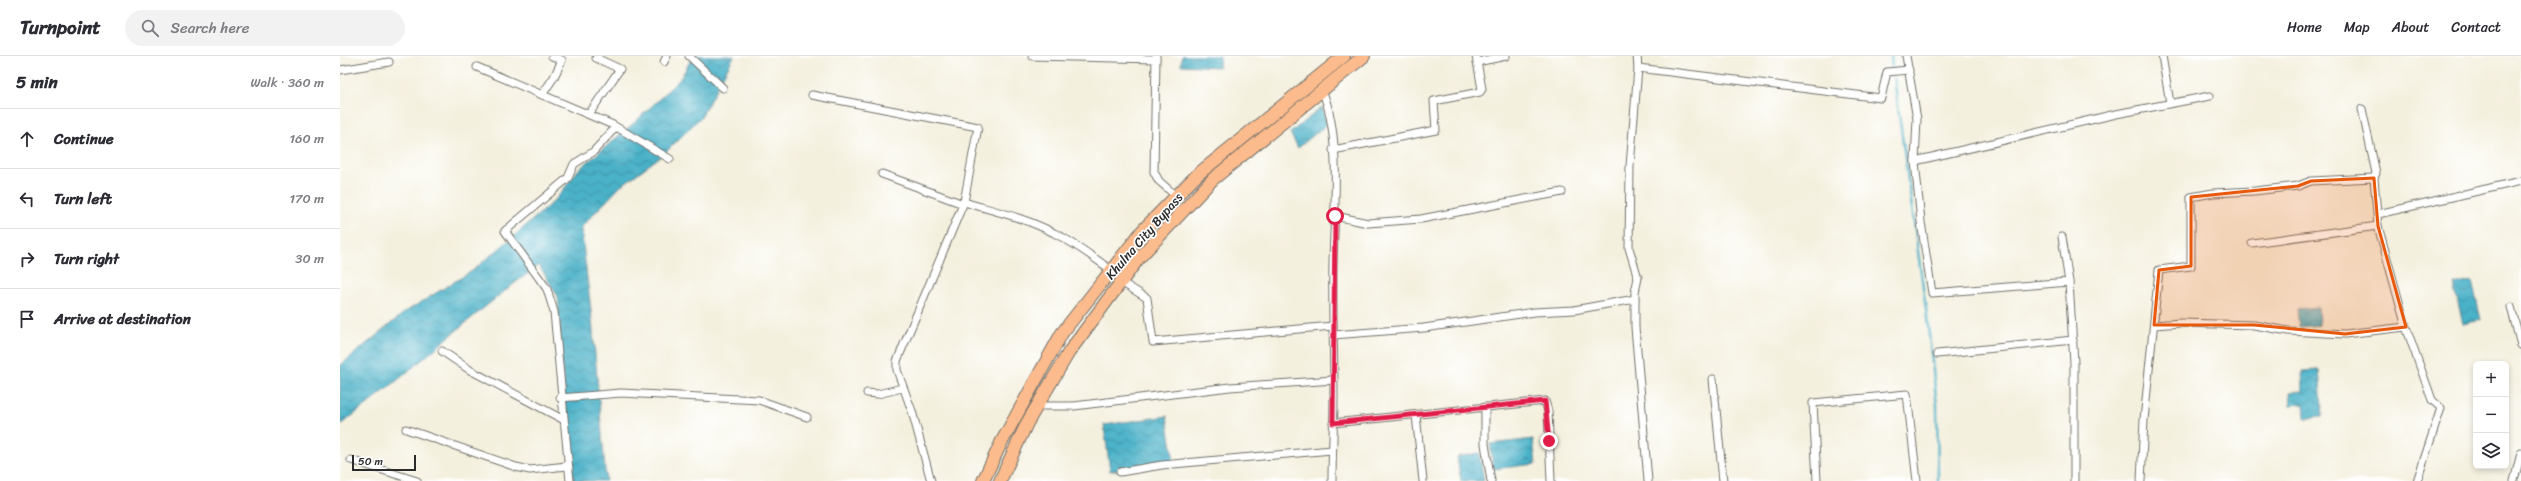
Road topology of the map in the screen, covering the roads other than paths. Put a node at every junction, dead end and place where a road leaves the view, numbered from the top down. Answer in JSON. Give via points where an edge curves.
{"nodes":[{"id":1,"x":552,"y":56,"type":"edge"},
{"id":2,"x":598,"y":56,"type":"edge"},
{"id":3,"x":689,"y":56,"type":"edge"},
{"id":4,"x":1032,"y":56,"type":"edge"},
{"id":5,"x":1344,"y":56,"type":"edge"},
{"id":6,"x":1364,"y":56,"type":"edge"},
{"id":7,"x":1506,"y":56,"type":"edge"},
{"id":8,"x":1637,"y":56,"type":"edge"},
{"id":9,"x":1906,"y":56,"type":"edge"},
{"id":10,"x":2162,"y":56,"type":"edge"},
{"id":11,"x":1156,"y":57,"type":"edge"},
{"id":12,"x":1476,"y":59,"type":"edge"},
{"id":13,"x":389,"y":62,"type":"dead end"},
{"id":14,"x":477,"y":67,"type":"dead end"},
{"id":15,"x":1638,"y":68,"type":"junction"},
{"id":16,"x":340,"y":70,"type":"edge"},
{"id":17,"x":1909,"y":70,"type":"junction"},
{"id":18,"x":722,"y":86,"type":"dead end"},
{"id":19,"x":1322,"y":90,"type":"junction"},
{"id":20,"x":542,"y":94,"type":"junction"},
{"id":21,"x":812,"y":95,"type":"dead end"},
{"id":22,"x":2210,"y":96,"type":"dead end"},
{"id":23,"x":2170,"y":103,"type":"junction"},
{"id":24,"x":2362,"y":109,"type":"dead end"},
{"id":25,"x":589,"y":114,"type":"junction"},
{"id":26,"x":619,"y":128,"type":"junction"},
{"id":27,"x":1333,"y":150,"type":"junction"},
{"id":28,"x":668,"y":158,"type":"dead end"},
{"id":29,"x":1915,"y":161,"type":"junction"},
{"id":30,"x":882,"y":174,"type":"dead end"},
{"id":31,"x":2374,"y":178,"type":"junction"},
{"id":32,"x":2521,"y":181,"type":"edge"},
{"id":33,"x":1562,"y":192,"type":"dead end"},
{"id":34,"x":1176,"y":196,"type":"junction"},
{"id":35,"x":963,"y":203,"type":"junction"},
{"id":36,"x":2378,"y":214,"type":"junction"},
{"id":37,"x":1335,"y":216,"type":"junction"},
{"id":38,"x":2378,"y":226,"type":"junction"},
{"id":39,"x":2062,"y":237,"type":"dead end"},
{"id":40,"x":2252,"y":244,"type":"dead end"},
{"id":41,"x":1111,"y":270,"type":"junction"},
{"id":42,"x":1121,"y":282,"type":"junction"},
{"id":43,"x":2069,"y":282,"type":"junction"},
{"id":44,"x":1635,"y":300,"type":"junction"},
{"id":45,"x":2511,"y":307,"type":"dead end"},
{"id":46,"x":2154,"y":325,"type":"junction"},
{"id":47,"x":1333,"y":326,"type":"junction"},
{"id":48,"x":2406,"y":327,"type":"junction"},
{"id":49,"x":1333,"y":335,"type":"junction"},
{"id":50,"x":2074,"y":340,"type":"junction"},
{"id":51,"x":2521,"y":344,"type":"edge"},
{"id":52,"x":442,"y":351,"type":"dead end"},
{"id":53,"x":1937,"y":354,"type":"dead end"},
{"id":54,"x":1713,"y":378,"type":"dead end"},
{"id":55,"x":1334,"y":380,"type":"junction"},
{"id":56,"x":902,"y":388,"type":"junction"},
{"id":57,"x":867,"y":393,"type":"dead end"},
{"id":58,"x":562,"y":398,"type":"junction"},
{"id":59,"x":1037,"y":406,"type":"junction"},
{"id":60,"x":1485,"y":407,"type":"junction"},
{"id":61,"x":1416,"y":415,"type":"junction"},
{"id":62,"x":806,"y":417,"type":"dead end"},
{"id":63,"x":562,"y":419,"type":"junction"},
{"id":64,"x":1333,"y":423,"type":"junction"},
{"id":65,"x":406,"y":429,"type":"dead end"},
{"id":66,"x":1332,"y":450,"type":"junction"},
{"id":67,"x":2521,"y":453,"type":"edge"},
{"id":68,"x":351,"y":460,"type":"dead end"},
{"id":69,"x":567,"y":466,"type":"junction"},
{"id":70,"x":1120,"y":472,"type":"dead end"},
{"id":71,"x":417,"y":481,"type":"edge"},
{"id":72,"x":570,"y":481,"type":"edge"},
{"id":73,"x":932,"y":481,"type":"edge"},
{"id":74,"x":983,"y":481,"type":"edge"},
{"id":75,"x":1000,"y":481,"type":"edge"},
{"id":76,"x":1332,"y":481,"type":"edge"},
{"id":77,"x":1424,"y":481,"type":"edge"},
{"id":78,"x":1491,"y":481,"type":"edge"},
{"id":79,"x":1551,"y":481,"type":"edge"},
{"id":80,"x":1648,"y":481,"type":"edge"},
{"id":81,"x":1723,"y":481,"type":"edge"},
{"id":82,"x":1817,"y":481,"type":"edge"},
{"id":83,"x":1917,"y":481,"type":"edge"},
{"id":84,"x":2074,"y":481,"type":"edge"},
{"id":85,"x":2141,"y":481,"type":"edge"},
{"id":86,"x":2417,"y":481,"type":"edge"},
{"id":87,"x":2514,"y":481,"type":"edge"}],
"edges":[{"from":1,"to":20,"type":"street","via":[[562,60]]},
{"from":2,"to":25,"type":"street","via":[[596,58],[620,69]]},
{"from":3,"to":18,"type":"street"},
{"from":4,"to":11,"type":"street"},
{"from":5,"to":34,"type":"highway","name":"Khulna City Bypass","via":[[1249,131]]},
{"from":6,"to":19,"type":"highway","name":"Khulna City Bypass"},
{"from":7,"to":12,"type":"street"},
{"from":8,"to":15,"type":"street"},
{"from":9,"to":17,"type":"street"},
{"from":10,"to":23,"type":"street"},
{"from":11,"to":34,"type":"street","via":[[1154,172]]},
{"from":12,"to":27,"type":"street","via":[[1482,89],[1480,92],[1434,101],[1436,130]]},
{"from":13,"to":16,"type":"street"},
{"from":14,"to":20,"type":"street"},
{"from":15,"to":17,"type":"street","via":[[1881,98],[1887,72]]},
{"from":15,"to":44,"type":"street","via":[[1630,173],[1629,248],[1638,278]]},
{"from":17,"to":29,"type":"street","via":[[1917,119]]},
{"from":19,"to":27,"type":"street","via":[[1327,102]]},
{"from":19,"to":42,"type":"highway","name":"Khulna City Bypass","via":[[1213,178],[1138,259]]},
{"from":20,"to":25,"type":"street","via":[[572,109]]},
{"from":21,"to":35,"type":"street","via":[[978,127]]},
{"from":22,"to":23,"type":"street"},
{"from":23,"to":29,"type":"street"},
{"from":24,"to":31,"type":"street","via":[[2376,173]]},
{"from":25,"to":26,"type":"street"},
{"from":26,"to":28,"type":"street"},
{"from":26,"to":58,"type":"street","via":[[593,152],[574,164],[568,178],[505,231],[546,289],[554,312]]},
{"from":27,"to":37,"type":"street"},
{"from":29,"to":43,"type":"street","via":[[1932,293]]},
{"from":30,"to":35,"type":"street"},
{"from":31,"to":36,"type":"street"},
{"from":31,"to":46,"type":"street","via":[[2311,181],[2298,186],[2191,197],[2191,266],[2159,270]]},
{"from":32,"to":36,"type":"street"},
{"from":33,"to":37,"type":"street","via":[[1421,219],[1368,223]]},
{"from":34,"to":41,"type":"highway","name":"Khulna City Bypass"},
{"from":35,"to":41,"type":"street","via":[[1015,217],[1054,232]]},
{"from":35,"to":56,"type":"street","via":[[898,354],[897,370]]},
{"from":36,"to":38,"type":"street"},
{"from":37,"to":47,"type":"street"},
{"from":38,"to":40,"type":"street"},
{"from":38,"to":48,"type":"street"},
{"from":39,"to":43,"type":"street"},
{"from":41,"to":74,"type":"highway","name":"Khulna City Bypass","via":[[1062,333],[1001,443]]},
{"from":42,"to":47,"type":"street","via":[[1147,298],[1153,342]]},
{"from":42,"to":59,"type":"highway","name":"Khulna City Bypass","via":[[1069,352]]},
{"from":43,"to":50,"type":"street"},
{"from":44,"to":49,"type":"street","via":[[1424,328]]},
{"from":44,"to":80,"type":"street"},
{"from":45,"to":51,"type":"street"},
{"from":46,"to":48,"type":"street","via":[[2254,325],[2288,331],[2345,334]]},
{"from":46,"to":85,"type":"street","via":[[2144,420]]},
{"from":47,"to":49,"type":"street"},
{"from":48,"to":86,"type":"street","via":[[2432,400],[2441,408]]},
{"from":49,"to":55,"type":"street"},
{"from":50,"to":53,"type":"street"},
{"from":50,"to":84,"type":"street"},
{"from":52,"to":63,"type":"street","via":[[470,370]]},
{"from":54,"to":81,"type":"street"},
{"from":55,"to":59,"type":"street","via":[[1230,387],[1074,406]]},
{"from":55,"to":64,"type":"street"},
{"from":56,"to":57,"type":"street","via":[[878,394]]},
{"from":56,"to":73,"type":"street","via":[[912,411]]},
{"from":58,"to":62,"type":"street","via":[[601,394],[650,394],[759,400]]},
{"from":58,"to":63,"type":"street"},
{"from":59,"to":75,"type":"highway","name":"Khulna City Bypass"},
{"from":60,"to":61,"type":"street"},
{"from":60,"to":78,"type":"street","via":[[1485,444]]},
{"from":60,"to":79,"type":"street","via":[[1545,401],[1548,411]]},
{"from":61,"to":64,"type":"street"},
{"from":61,"to":77,"type":"street"},
{"from":63,"to":69,"type":"street"},
{"from":64,"to":66,"type":"street"},
{"from":65,"to":69,"type":"street","via":[[516,467],[530,470]]},
{"from":66,"to":70,"type":"street","via":[[1162,465]]},
{"from":66,"to":76,"type":"street"},
{"from":67,"to":87,"type":"street"},
{"from":68,"to":71,"type":"street"},
{"from":69,"to":72,"type":"street"},
{"from":82,"to":83,"type":"street","via":[[1813,403],[1907,394]]}]}
